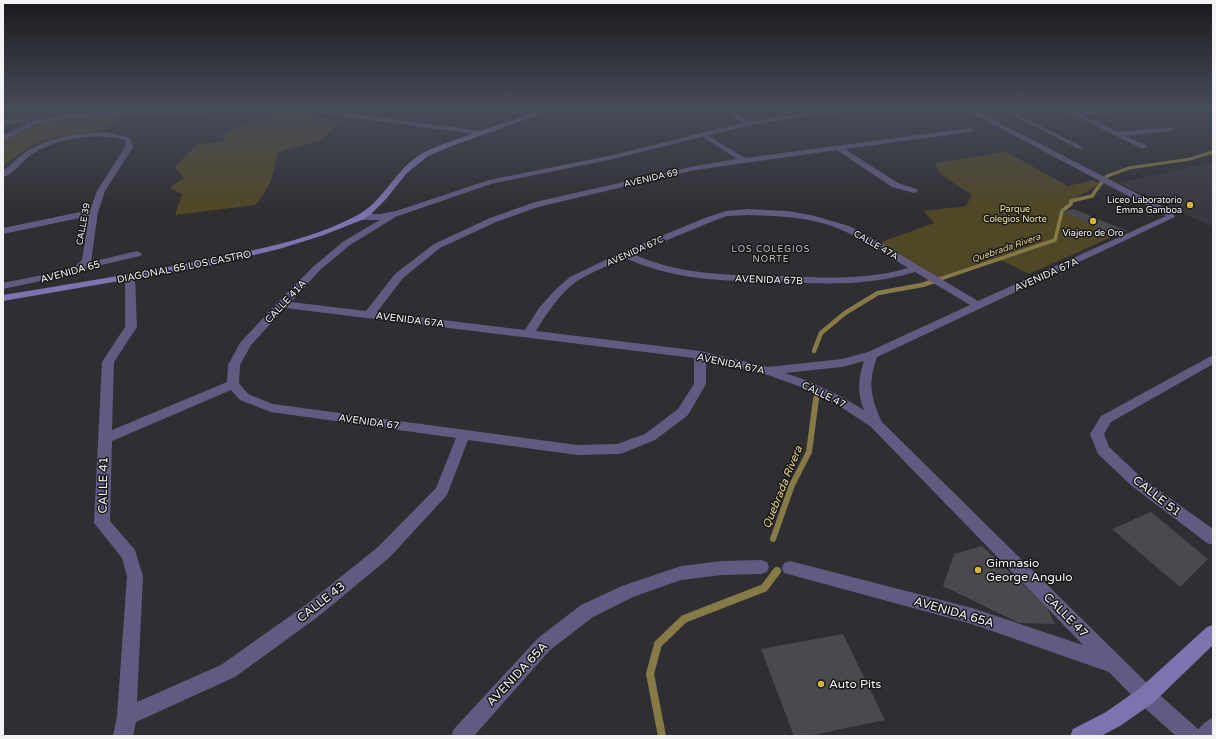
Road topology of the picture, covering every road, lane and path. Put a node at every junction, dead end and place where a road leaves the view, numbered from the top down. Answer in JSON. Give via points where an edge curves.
{"nodes":[{"id":1,"x":58,"y":142,"type":"edge"},
{"id":2,"x":128,"y":142,"type":"edge"},
{"id":3,"x":457,"y":142,"type":"edge"},
{"id":4,"x":669,"y":142,"type":"edge"},
{"id":5,"x":716,"y":142,"type":"edge"},
{"id":6,"x":872,"y":142,"type":"edge"},
{"id":7,"x":1031,"y":142,"type":"edge"},
{"id":8,"x":1070,"y":142,"type":"edge"},
{"id":9,"x":1134,"y":142,"type":"edge"},
{"id":10,"x":837,"y":147,"type":"junction"},
{"id":11,"x":1143,"y":147,"type":"dead end"},
{"id":12,"x":1081,"y":148,"type":"dead end"},
{"id":13,"x":744,"y":160,"type":"junction"},
{"id":14,"x":3,"y":175,"type":"edge"},
{"id":15,"x":914,"y":191,"type":"dead end"},
{"id":16,"x":94,"y":212,"type":"junction"},
{"id":17,"x":765,"y":212,"type":"joint"},
{"id":18,"x":398,"y":214,"type":"junction"},
{"id":19,"x":360,"y":217,"type":"junction"},
{"id":20,"x":3,"y":231,"type":"edge"},
{"id":21,"x":362,"y":235,"type":"junction"},
{"id":22,"x":137,"y":254,"type":"dead end"},
{"id":23,"x":626,"y":254,"type":"junction"},
{"id":24,"x":81,"y":267,"type":"junction"},
{"id":25,"x":915,"y":269,"type":"junction"},
{"id":26,"x":130,"y":278,"type":"junction"},
{"id":27,"x":3,"y":286,"type":"edge"},
{"id":28,"x":3,"y":298,"type":"edge"},
{"id":29,"x":282,"y":304,"type":"junction"},
{"id":30,"x":978,"y":305,"type":"junction"},
{"id":31,"x":369,"y":315,"type":"junction"},
{"id":32,"x":529,"y":333,"type":"junction"},
{"id":33,"x":700,"y":355,"type":"junction"},
{"id":34,"x":872,"y":355,"type":"junction"},
{"id":35,"x":1213,"y":359,"type":"edge"},
{"id":36,"x":768,"y":371,"type":"junction"},
{"id":37,"x":233,"y":384,"type":"junction"},
{"id":38,"x":876,"y":424,"type":"junction"},
{"id":39,"x":464,"y":434,"type":"junction"},
{"id":40,"x":104,"y":439,"type":"junction"},
{"id":41,"x":1213,"y":538,"type":"edge"},
{"id":42,"x":761,"y":567,"type":"dead end"},
{"id":43,"x":790,"y":568,"type":"dead end"},
{"id":44,"x":1213,"y":633,"type":"edge"},
{"id":45,"x":1116,"y":665,"type":"junction"},
{"id":46,"x":1146,"y":696,"type":"junction"},
{"id":47,"x":127,"y":716,"type":"junction"},
{"id":48,"x":1213,"y":725,"type":"edge"},
{"id":49,"x":123,"y":736,"type":"edge"},
{"id":50,"x":461,"y":736,"type":"edge"},
{"id":51,"x":1080,"y":736,"type":"edge"},
{"id":52,"x":1191,"y":736,"type":"edge"},
{"id":53,"x":1202,"y":736,"type":"edge"}],
"edges":[{"from":1,"to":14,"type":"street","name":"CALLE 39","via":[[30,153]]},
{"from":2,"to":16,"type":"street","name":"CALLE 39","via":[[129,147],[101,191]]},
{"from":3,"to":19,"type":"main road","name":"DIAGONAL 65 LOS CASTRO","via":[[421,156],[411,163],[372,209]]},
{"from":4,"to":18,"type":"street","via":[[613,157],[489,182]]},
{"from":5,"to":13,"type":"street"},
{"from":6,"to":10,"type":"street","name":"AVENIDA 69"},
{"from":7,"to":30,"type":"street","name":"AVENIDA 67A","via":[[1170,214],[1171,217]]},
{"from":8,"to":12,"type":"lane"},
{"from":9,"to":11,"type":"street"},
{"from":10,"to":13,"type":"street","name":"AVENIDA 69"},
{"from":10,"to":15,"type":"street","via":[[895,185]]},
{"from":13,"to":31,"type":"street","name":"AVENIDA 69","via":[[656,176],[565,197],[493,220],[436,246],[399,276]]},
{"from":16,"to":20,"type":"street"},
{"from":16,"to":24,"type":"street","name":"CALLE 39","via":[[87,261]]},
{"from":17,"to":23,"type":"street","name":"AVENIDA 67C","via":[[726,214]]},
{"from":17,"to":25,"type":"street","name":"CALLE 47A","via":[[811,218],[846,228]]},
{"from":18,"to":19,"type":"street"},
{"from":18,"to":21,"type":"street","name":"CALLE 41A"},
{"from":19,"to":21,"type":"street","via":[[366,224]]},
{"from":19,"to":26,"type":"main road","name":"DIAGONAL 65 LOS CASTRO","via":[[260,251]]},
{"from":21,"to":29,"type":"street","name":"CALLE 41A","via":[[347,243],[317,268]]},
{"from":22,"to":24,"type":"street","name":"AVENIDA 65"},
{"from":23,"to":25,"type":"street","name":"AVENIDA 67B","via":[[666,270],[707,277],[840,281],[892,276]]},
{"from":23,"to":32,"type":"street","name":"AVENIDA 67C","via":[[574,279],[543,310]]},
{"from":24,"to":27,"type":"street","name":"AVENIDA 65","via":[[75,271]]},
{"from":25,"to":30,"type":"street","name":"CALLE 47A"},
{"from":26,"to":28,"type":"main road","name":"DIAGONAL 65 LOS CASTRO"},
{"from":26,"to":40,"type":"street","name":"CALLE 41","via":[[130,327],[108,362]]},
{"from":29,"to":31,"type":"street","name":"AVENIDA 67A"},
{"from":29,"to":37,"type":"street","name":"CALLE 41A","via":[[246,343],[234,366]]},
{"from":30,"to":34,"type":"street","name":"AVENIDA 67A"},
{"from":31,"to":32,"type":"street","name":"AVENIDA 67A"},
{"from":32,"to":33,"type":"street","name":"AVENIDA 67A"},
{"from":33,"to":36,"type":"street","name":"AVENIDA 67A"},
{"from":33,"to":39,"type":"street","name":"AVENIDA 67","via":[[700,384],[683,412],[650,437],[618,449],[577,450]]},
{"from":34,"to":36,"type":"street","name":"AVENIDA 67A","via":[[842,363]]},
{"from":34,"to":38,"type":"street","name":"CALLE 47","via":[[865,374],[864,397]]},
{"from":35,"to":41,"type":"street","name":"CALLE 51","via":[[1106,419],[1097,434],[1103,450],[1137,482]]},
{"from":36,"to":38,"type":"street","name":"CALLE 47","via":[[805,384],[842,402]]},
{"from":37,"to":39,"type":"street","name":"AVENIDA 67","via":[[244,397],[271,408]]},
{"from":37,"to":40,"type":"street"},
{"from":38,"to":45,"type":"street","name":"CALLE 47"},
{"from":39,"to":47,"type":"street","name":"CALLE 43","via":[[442,492],[384,552],[313,610],[228,671]]},
{"from":40,"to":47,"type":"street","name":"CALLE 41","via":[[102,523],[129,555],[135,576]]},
{"from":42,"to":50,"type":"street","name":"AVENIDA 65A","via":[[681,573],[628,590],[587,611],[544,644]]},
{"from":43,"to":45,"type":"street","name":"AVENIDA 65A","via":[[972,616]]},
{"from":44,"to":46,"type":"main road"},
{"from":45,"to":46,"type":"street","name":"CALLE 47"},
{"from":46,"to":51,"type":"main road","via":[[1113,719]]},
{"from":46,"to":52,"type":"street","name":"CALLE 47"},
{"from":47,"to":49,"type":"street","name":"CALLE 41"},
{"from":48,"to":53,"type":"lane"}]}
